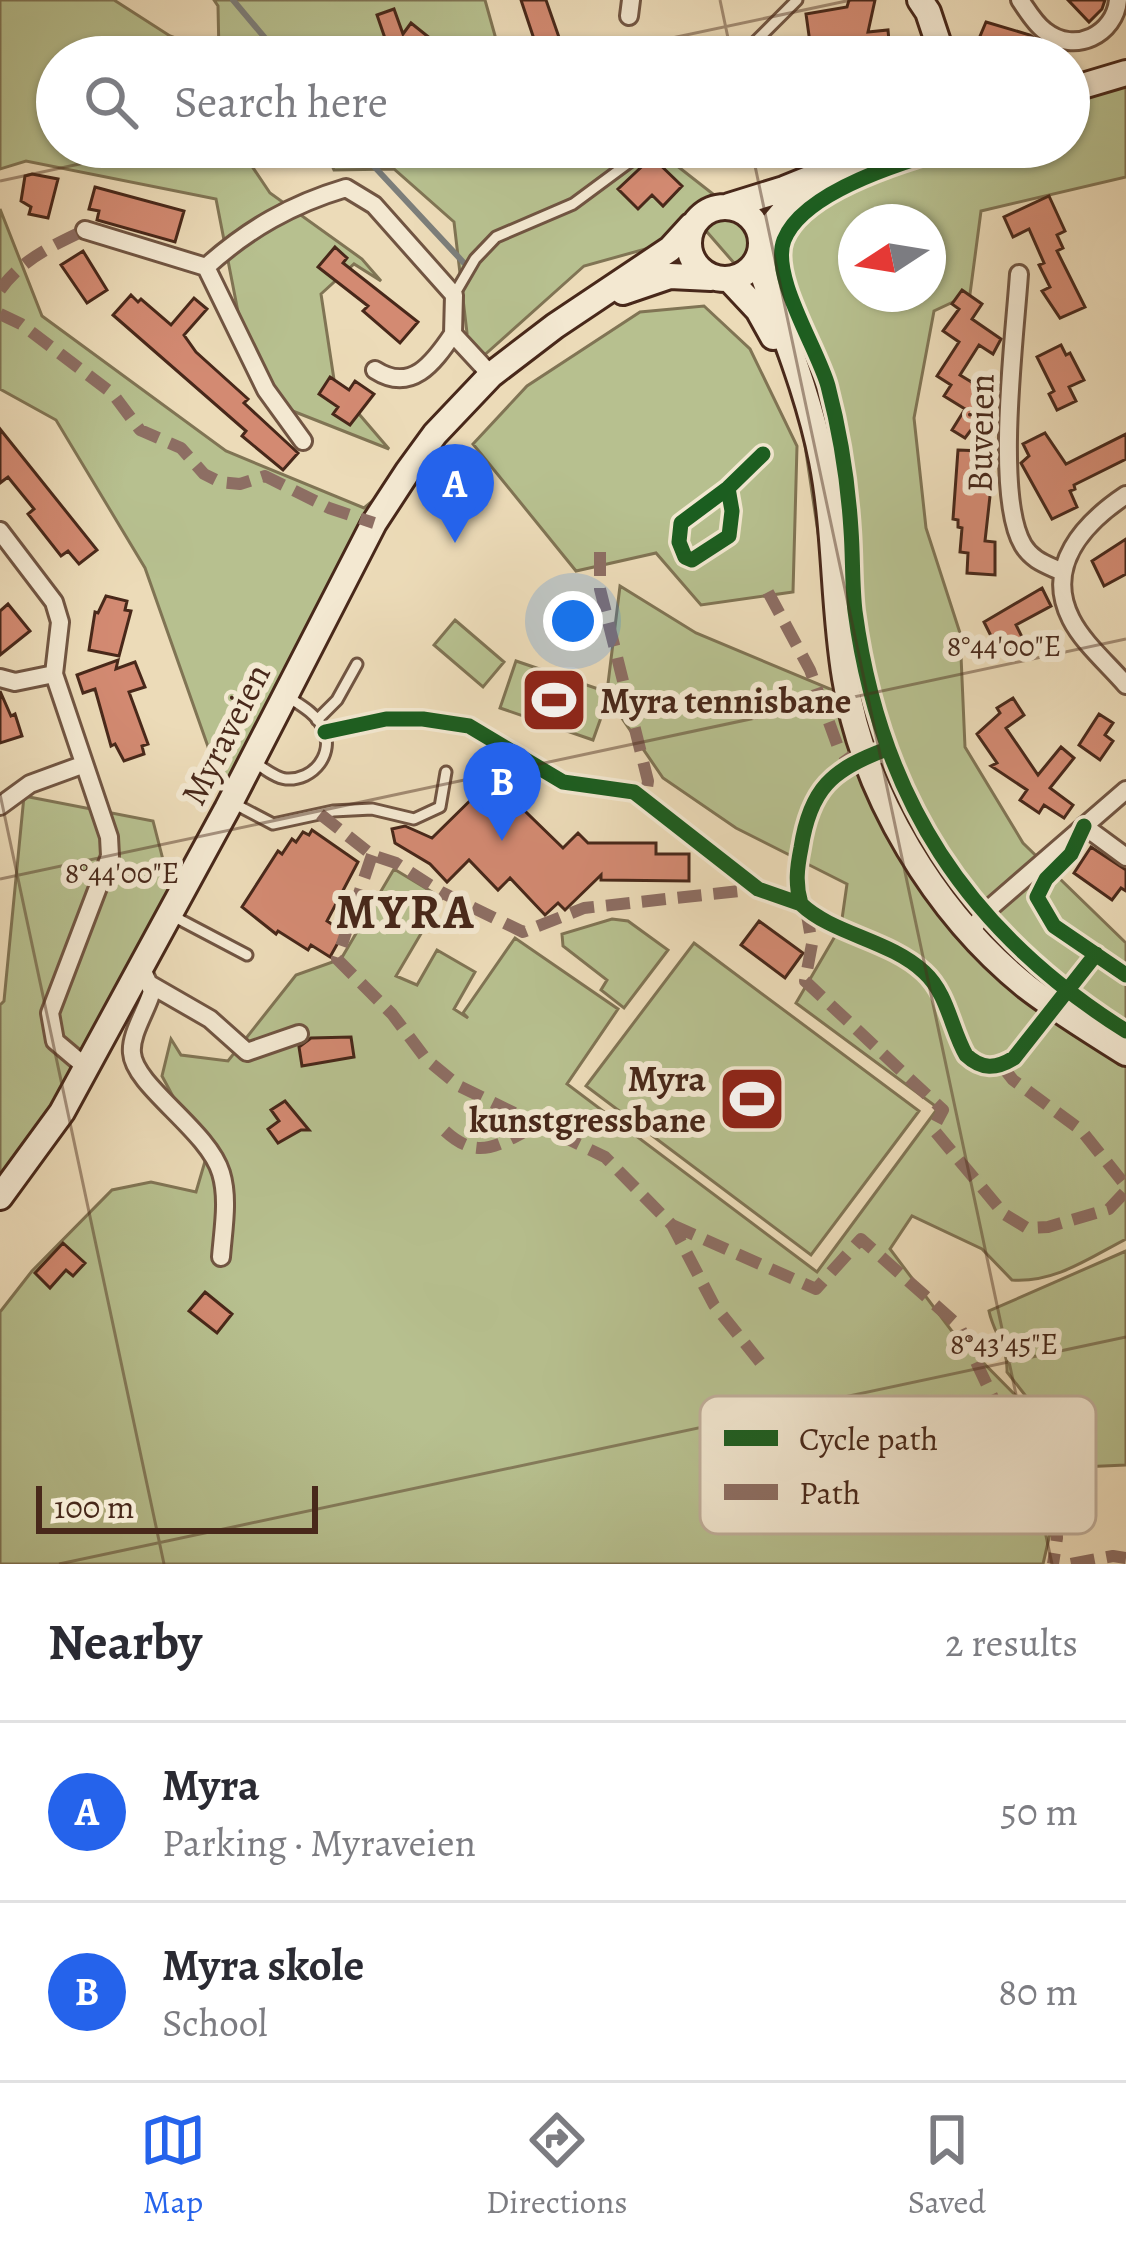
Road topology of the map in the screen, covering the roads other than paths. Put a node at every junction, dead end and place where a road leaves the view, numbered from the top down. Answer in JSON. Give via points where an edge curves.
{"nodes":[{"id":1,"x":797,"y":0,"type":"edge"},
{"id":2,"x":920,"y":0,"type":"edge"},
{"id":3,"x":1020,"y":0,"type":"edge"},
{"id":4,"x":1118,"y":0,"type":"edge"},
{"id":5,"x":761,"y":36,"type":"edge"},
{"id":6,"x":935,"y":36,"type":"edge"},
{"id":7,"x":1054,"y":36,"type":"edge"},
{"id":8,"x":1090,"y":37,"type":"edge"},
{"id":9,"x":1126,"y":73,"type":"edge"},
{"id":10,"x":1090,"y":84,"type":"edge"},
{"id":11,"x":622,"y":168,"type":"edge"},
{"id":12,"x":835,"y":168,"type":"edge"},
{"id":13,"x":850,"y":168,"type":"edge"},
{"id":14,"x":729,"y":206,"type":"junction"},
{"id":15,"x":692,"y":226,"type":"junction"},
{"id":16,"x":85,"y":230,"type":"dead end"},
{"id":17,"x":760,"y":246,"type":"junction"},
{"id":18,"x":206,"y":267,"type":"junction"},
{"id":19,"x":1018,"y":274,"type":"dead end"},
{"id":20,"x":722,"y":279,"type":"junction"},
{"id":21,"x":454,"y":295,"type":"junction"},
{"id":22,"x":598,"y":301,"type":"junction"},
{"id":23,"x":453,"y":334,"type":"junction"},
{"id":24,"x":375,"y":370,"type":"dead end"},
{"id":25,"x":491,"y":375,"type":"junction"},
{"id":26,"x":803,"y":392,"type":"junction"},
{"id":27,"x":303,"y":441,"type":"dead end"},
{"id":28,"x":1126,"y":495,"type":"edge"},
{"id":29,"x":0,"y":531,"type":"edge"},
{"id":30,"x":1060,"y":571,"type":"junction"},
{"id":31,"x":357,"y":664,"type":"dead end"},
{"id":32,"x":54,"y":674,"type":"junction"},
{"id":33,"x":0,"y":678,"type":"edge"},
{"id":34,"x":1126,"y":685,"type":"edge"},
{"id":35,"x":285,"y":695,"type":"junction"},
{"id":36,"x":317,"y":720,"type":"junction"},
{"id":37,"x":253,"y":761,"type":"junction"},
{"id":38,"x":82,"y":765,"type":"junction"},
{"id":39,"x":446,"y":772,"type":"dead end"},
{"id":40,"x":1126,"y":790,"type":"edge"},
{"id":41,"x":231,"y":802,"type":"junction"},
{"id":42,"x":0,"y":806,"type":"edge"},
{"id":43,"x":1084,"y":826,"type":"junction"},
{"id":44,"x":1126,"y":857,"type":"edge"},
{"id":45,"x":171,"y":915,"type":"junction"},
{"id":46,"x":970,"y":932,"type":"junction"},
{"id":47,"x":247,"y":955,"type":"dead end"},
{"id":48,"x":146,"y":978,"type":"junction"},
{"id":49,"x":299,"y":1034,"type":"dead end"},
{"id":50,"x":1126,"y":1053,"type":"edge"},
{"id":51,"x":86,"y":1068,"type":"junction"},
{"id":52,"x":0,"y":1197,"type":"edge"},
{"id":53,"x":221,"y":1257,"type":"dead end"}],
"edges":[{"from":1,"to":5,"type":"lane"},
{"from":2,"to":6,"type":"main road"},
{"from":3,"to":7,"type":"street"},
{"from":4,"to":8,"type":"street","via":[[1113,24]]},
{"from":9,"to":10,"type":"main road"},
{"from":11,"to":21,"type":"lane","via":[[573,204],[496,237]]},
{"from":12,"to":14,"type":"main road"},
{"from":13,"to":17,"type":"main road","via":[[789,205]]},
{"from":14,"to":15,"type":"main road","via":[[711,208]]},
{"from":14,"to":17,"type":"main road","via":[[757,224]]},
{"from":15,"to":20,"type":"main road","via":[[690,256]]},
{"from":15,"to":22,"type":"main road","name":"Myraveien"},
{"from":16,"to":18,"type":"street"},
{"from":17,"to":20,"type":"main road","via":[[752,267]]},
{"from":17,"to":26,"type":"main road"},
{"from":18,"to":21,"type":"street","via":[[241,235],[346,188],[374,205]]},
{"from":18,"to":27,"type":"street","via":[[266,391]]},
{"from":19,"to":30,"type":"street","name":"Buveien","via":[[1010,509],[1034,559]]},
{"from":20,"to":22,"type":"main road","name":"Myraveien","via":[[670,276]]},
{"from":20,"to":26,"type":"main road","via":[[758,310]]},
{"from":21,"to":23,"type":"street"},
{"from":22,"to":25,"type":"main road","name":"Myraveien"},
{"from":23,"to":24,"type":"street","via":[[410,378]]},
{"from":23,"to":25,"type":"street"},
{"from":25,"to":35,"type":"main road","name":"Myraveien","via":[[408,471]]},
{"from":26,"to":46,"type":"main road","via":[[822,458],[835,611],[865,758],[892,818]]},
{"from":28,"to":30,"type":"street","via":[[1097,514]]},
{"from":29,"to":32,"type":"street","via":[[54,602]]},
{"from":30,"to":34,"type":"street","via":[[1072,621]]},
{"from":31,"to":36,"type":"lane"},
{"from":32,"to":33,"type":"street"},
{"from":32,"to":38,"type":"street"},
{"from":35,"to":36,"type":"lane"},
{"from":35,"to":37,"type":"main road","name":"Myraveien"},
{"from":36,"to":37,"type":"lane","via":[[327,748],[310,774],[286,779]]},
{"from":37,"to":41,"type":"main road","name":"Myraveien"},
{"from":38,"to":42,"type":"street","via":[[30,784]]},
{"from":38,"to":51,"type":"street","via":[[110,856],[50,1013],[55,1041]]},
{"from":39,"to":41,"type":"lane","via":[[440,807],[414,819],[372,809],[273,824]]},
{"from":40,"to":43,"type":"street"},
{"from":41,"to":45,"type":"main road","name":"Myraveien"},
{"from":43,"to":44,"type":"street"},
{"from":43,"to":46,"type":"street"},
{"from":45,"to":47,"type":"lane"},
{"from":45,"to":48,"type":"main road","name":"Myraveien"},
{"from":46,"to":50,"type":"main road","via":[[1025,985]]},
{"from":48,"to":49,"type":"street","via":[[247,1052]]},
{"from":48,"to":51,"type":"main road","name":"Myraveien"},
{"from":48,"to":53,"type":"street","via":[[148,1009],[133,1061],[216,1161],[225,1195]]},
{"from":51,"to":52,"type":"main road","name":"Myraveien"}]}
